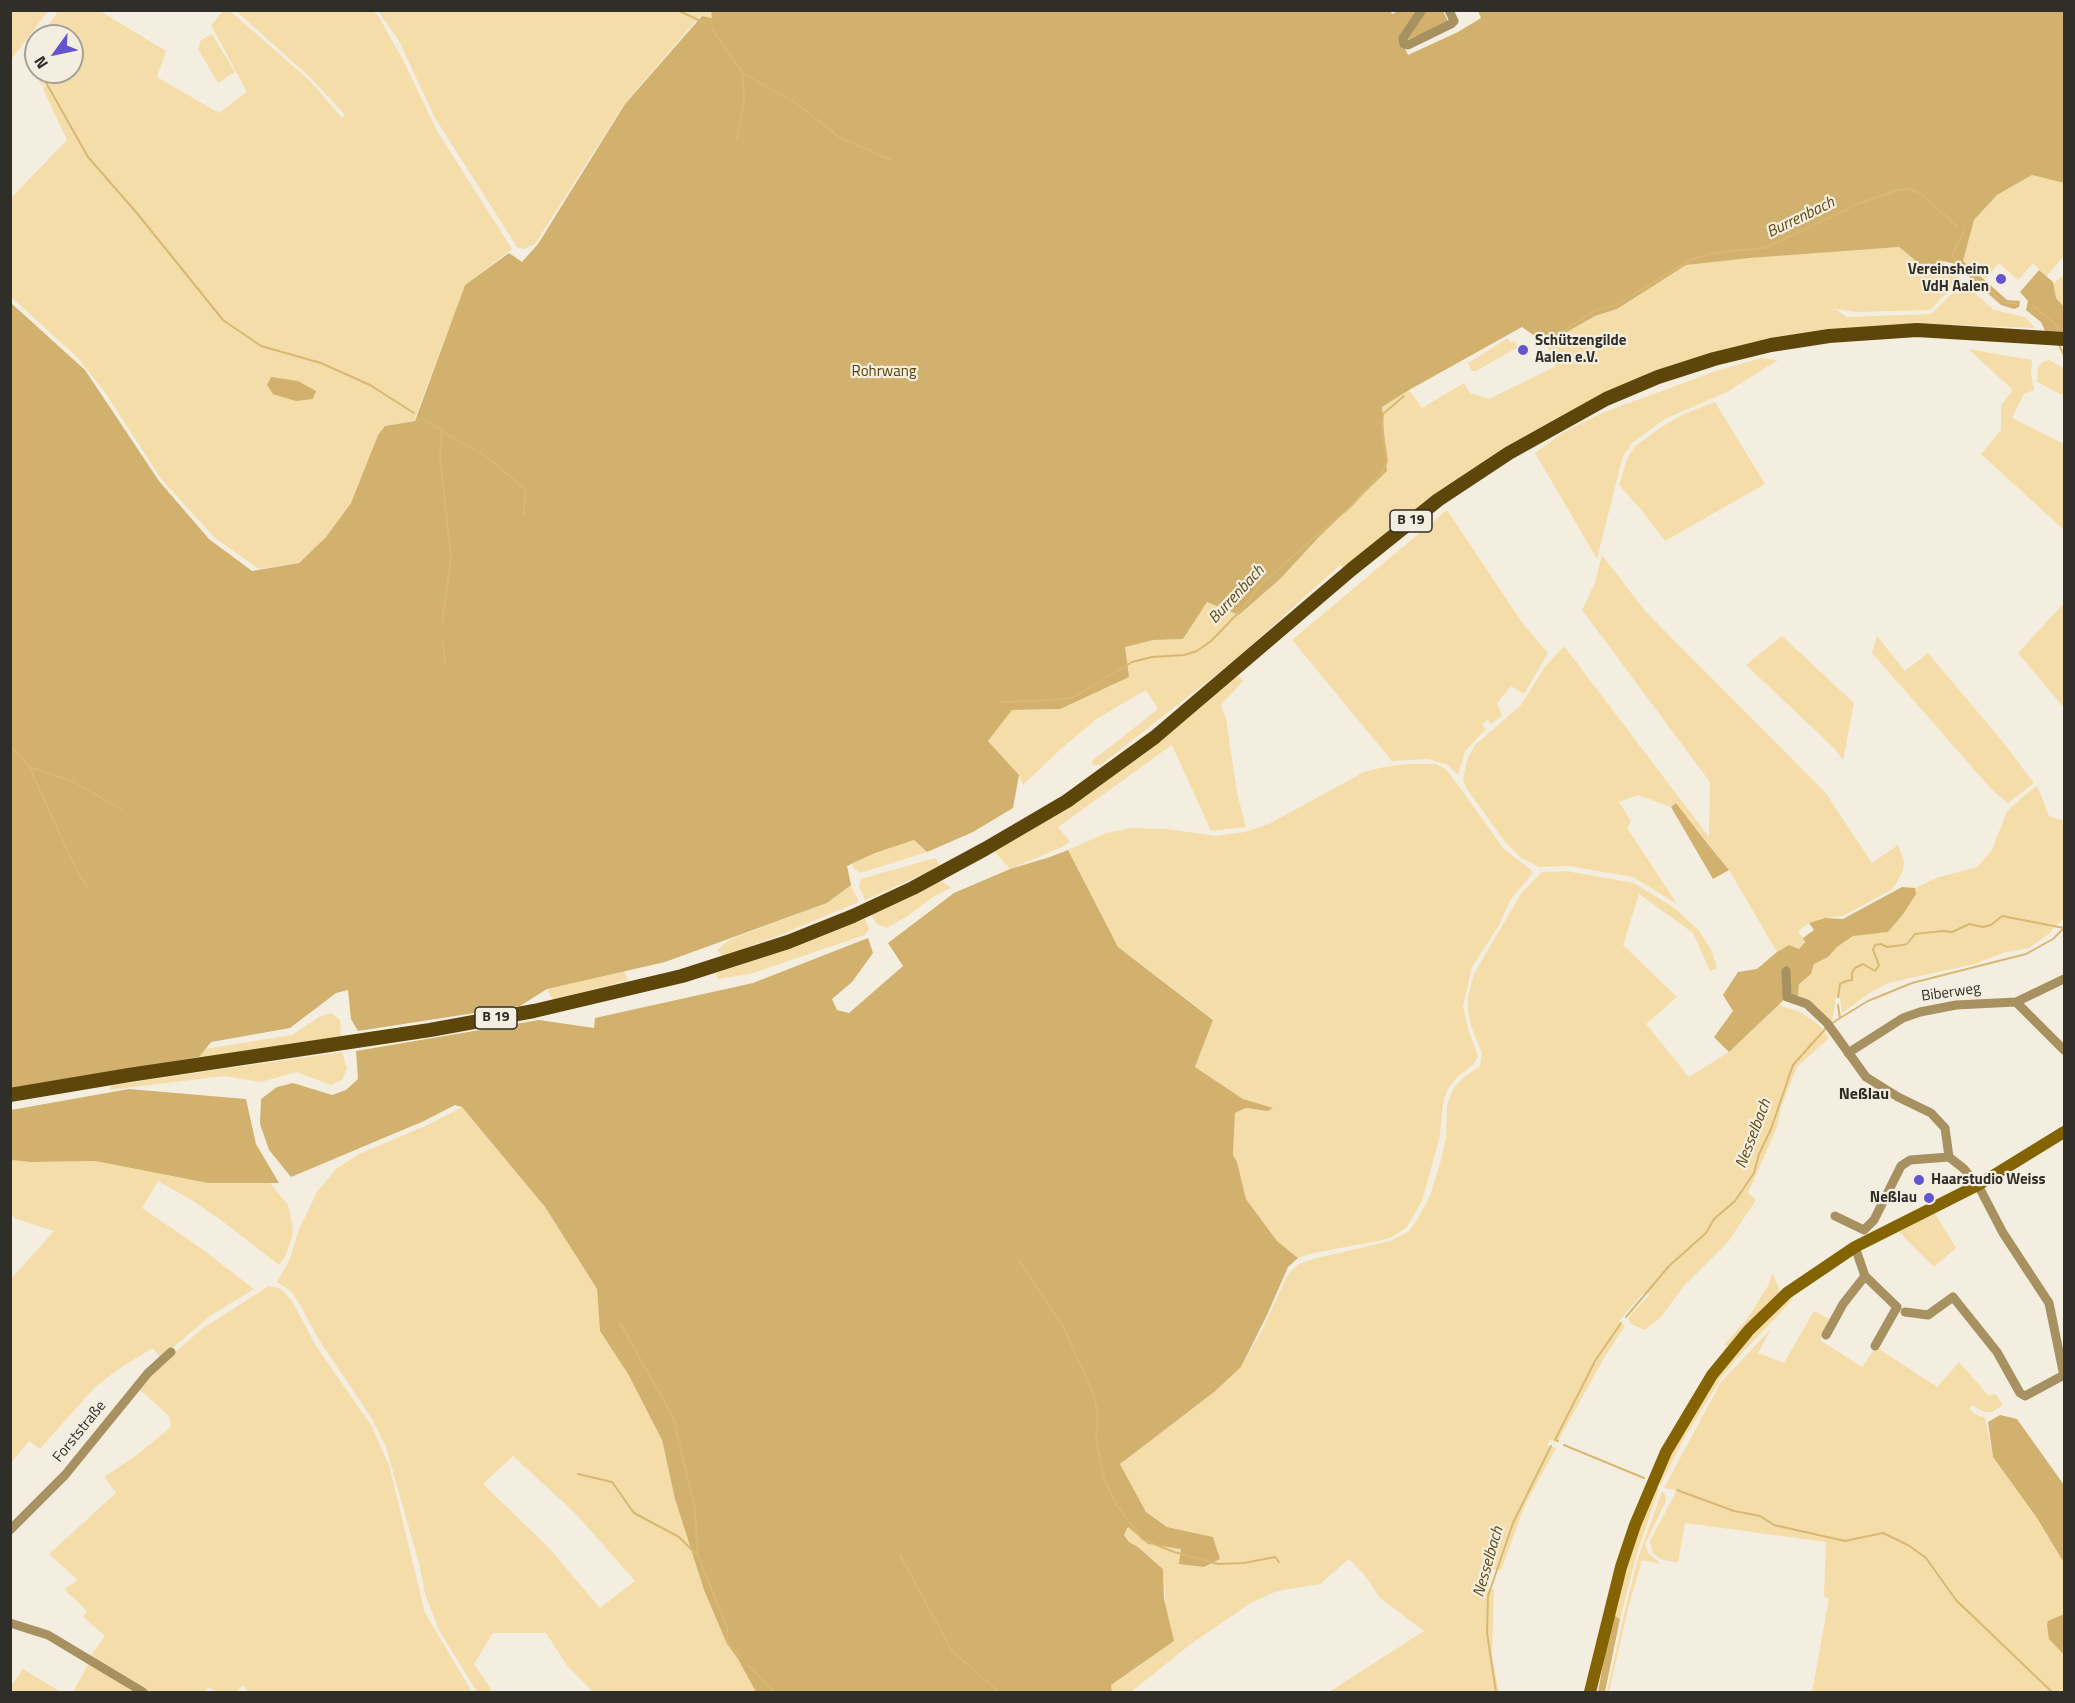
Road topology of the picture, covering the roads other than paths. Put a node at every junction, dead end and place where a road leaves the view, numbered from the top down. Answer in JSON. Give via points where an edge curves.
{"nodes":[{"id":1,"x":1422,"y":10,"type":"edge"},
{"id":2,"x":1449,"y":10,"type":"edge"},
{"id":3,"x":2064,"y":339,"type":"edge"},
{"id":4,"x":1786,"y":971,"type":"dead end"},
{"id":5,"x":2064,"y":979,"type":"edge"},
{"id":6,"x":2016,"y":1002,"type":"junction"},
{"id":7,"x":2064,"y":1050,"type":"edge"},
{"id":8,"x":1848,"y":1053,"type":"junction"},
{"id":9,"x":10,"y":1095,"type":"edge"},
{"id":10,"x":2064,"y":1132,"type":"edge"},
{"id":11,"x":1949,"y":1156,"type":"junction"},
{"id":12,"x":1978,"y":1185,"type":"junction"},
{"id":13,"x":1835,"y":1216,"type":"dead end"},
{"id":14,"x":1855,"y":1247,"type":"junction"},
{"id":15,"x":1865,"y":1276,"type":"junction"},
{"id":16,"x":1905,"y":1312,"type":"dead end"},
{"id":17,"x":1826,"y":1335,"type":"dead end"},
{"id":18,"x":1875,"y":1346,"type":"dead end"},
{"id":19,"x":171,"y":1352,"type":"dead end"},
{"id":20,"x":2064,"y":1376,"type":"edge"},
{"id":21,"x":10,"y":1530,"type":"edge"},
{"id":22,"x":10,"y":1623,"type":"edge"},
{"id":23,"x":143,"y":1692,"type":"edge"},
{"id":24,"x":1590,"y":1692,"type":"edge"}],
"edges":[{"from":1,"to":2,"type":"street","via":[[1403,38],[1404,44],[1452,24]]},
{"from":3,"to":9,"type":"main road","number":"B 19","via":[[1917,330],[1810,338],[1714,359],[1606,399],[1509,453],[1431,506],[1168,726],[1090,785],[985,849],[876,906],[777,946],[682,976],[534,1011]]},
{"from":4,"to":8,"type":"street","via":[[1787,997],[1807,1004],[1829,1025]]},
{"from":5,"to":6,"type":"street","name":"Biberweg"},
{"from":6,"to":7,"type":"street"},
{"from":6,"to":8,"type":"street","name":"Biberweg","via":[[1956,1005],[1920,1012]]},
{"from":8,"to":11,"type":"street","via":[[1866,1077],[1931,1113],[1945,1128]]},
{"from":10,"to":12,"type":"main road"},
{"from":11,"to":12,"type":"street"},
{"from":11,"to":13,"type":"street","via":[[1900,1166],[1874,1220],[1864,1230]]},
{"from":12,"to":14,"type":"main road"},
{"from":12,"to":20,"type":"street","via":[[2003,1233],[2049,1304]]},
{"from":14,"to":15,"type":"street"},
{"from":14,"to":24,"type":"main road","via":[[1798,1285],[1749,1330],[1712,1375],[1666,1452],[1621,1567]]},
{"from":15,"to":17,"type":"street"},
{"from":15,"to":18,"type":"street","via":[[1897,1307]]},
{"from":16,"to":20,"type":"street","via":[[1929,1315],[1953,1297],[1997,1352],[2025,1396]]},
{"from":19,"to":21,"type":"street","name":"Forststraße","via":[[148,1374],[65,1475]]},
{"from":22,"to":23,"type":"street","via":[[48,1635]]}]}
